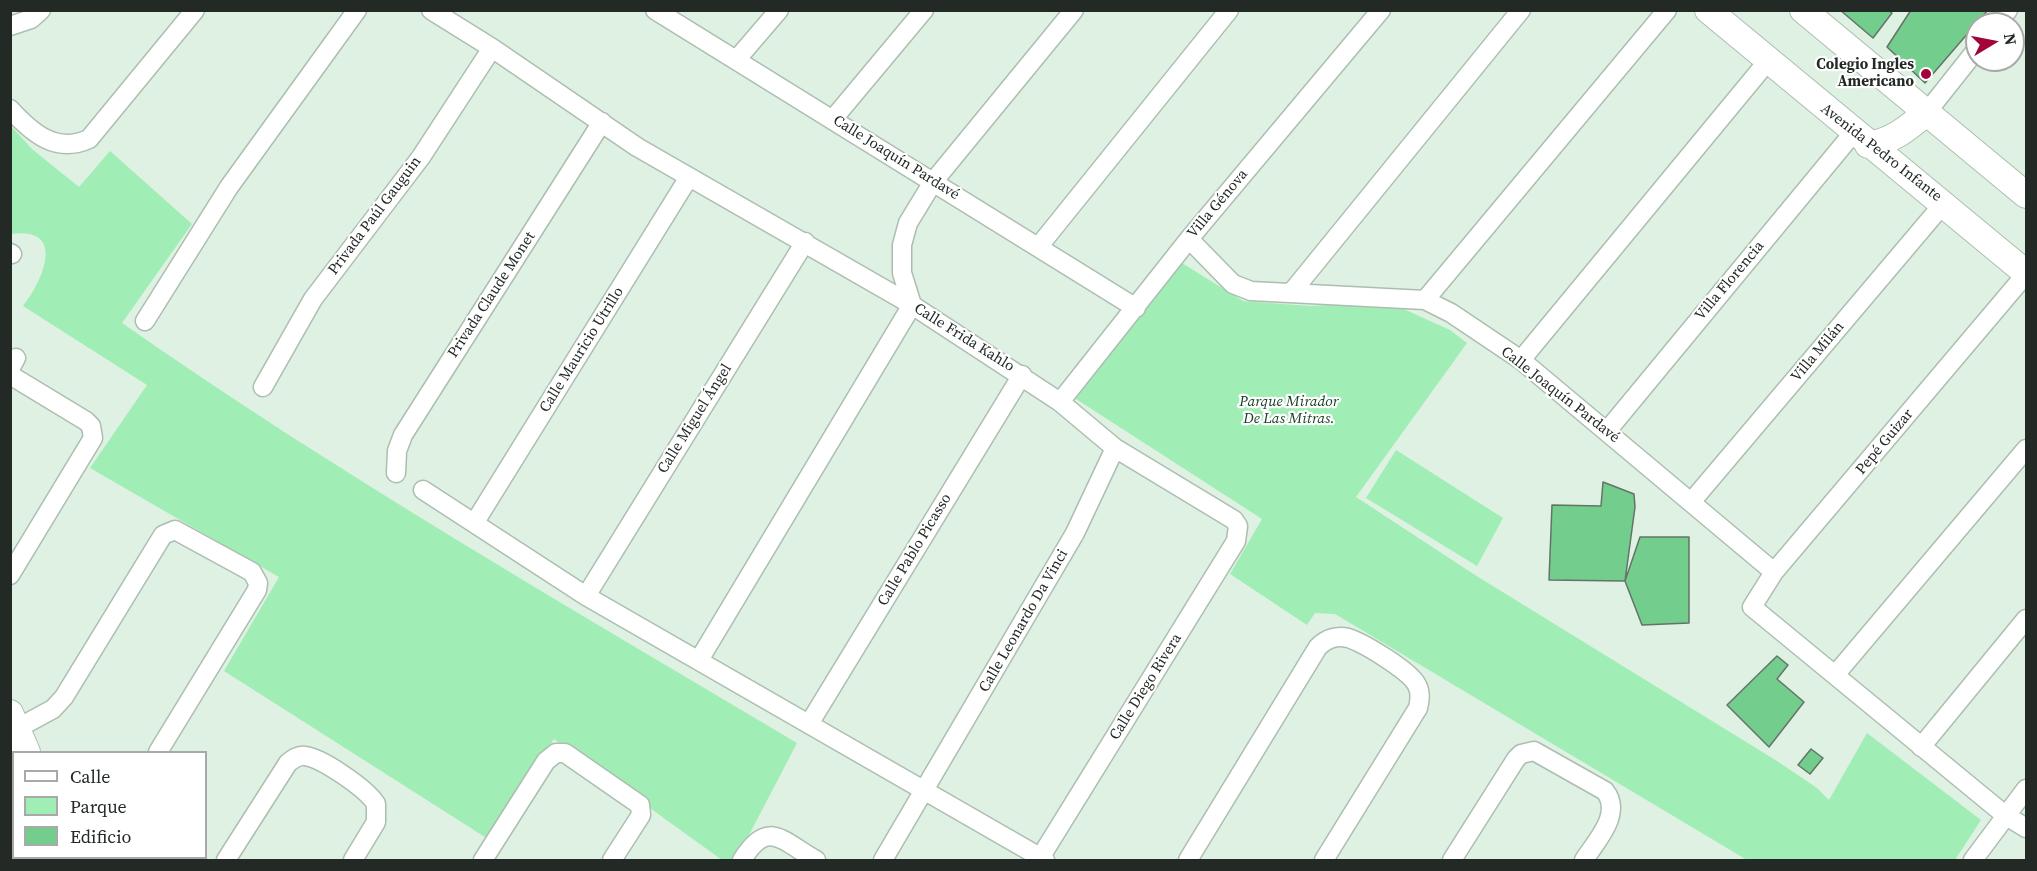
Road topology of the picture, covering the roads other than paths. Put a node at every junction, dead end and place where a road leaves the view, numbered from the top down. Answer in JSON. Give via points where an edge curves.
{"nodes":[{"id":1,"x":41,"y":10,"type":"edge"},
{"id":2,"x":195,"y":10,"type":"edge"},
{"id":3,"x":357,"y":10,"type":"edge"},
{"id":4,"x":431,"y":10,"type":"edge"},
{"id":5,"x":655,"y":10,"type":"edge"},
{"id":6,"x":779,"y":10,"type":"edge"},
{"id":7,"x":924,"y":10,"type":"edge"},
{"id":8,"x":1074,"y":10,"type":"edge"},
{"id":9,"x":1229,"y":10,"type":"edge"},
{"id":10,"x":1381,"y":10,"type":"edge"},
{"id":11,"x":1521,"y":10,"type":"edge"},
{"id":12,"x":1667,"y":10,"type":"edge"},
{"id":13,"x":1707,"y":10,"type":"edge"},
{"id":14,"x":1803,"y":10,"type":"edge"},
{"id":15,"x":10,"y":26,"type":"edge"},
{"id":16,"x":492,"y":48,"type":"junction"},
{"id":17,"x":737,"y":59,"type":"junction"},
{"id":18,"x":1767,"y":62,"type":"junction"},
{"id":19,"x":1965,"y":64,"type":"edge"},
{"id":20,"x":10,"y":109,"type":"edge"},
{"id":21,"x":1927,"y":112,"type":"junction"},
{"id":22,"x":833,"y":119,"type":"junction"},
{"id":23,"x":602,"y":122,"type":"junction"},
{"id":24,"x":1861,"y":138,"type":"junction"},
{"id":25,"x":1903,"y":173,"type":"junction"},
{"id":26,"x":689,"y":177,"type":"junction"},
{"id":27,"x":933,"y":182,"type":"junction"},
{"id":28,"x":2025,"y":192,"type":"edge"},
{"id":29,"x":1944,"y":203,"type":"junction"},
{"id":30,"x":1189,"y":239,"type":"junction"},
{"id":31,"x":805,"y":242,"type":"junction"},
{"id":32,"x":1039,"y":246,"type":"junction"},
{"id":33,"x":2026,"y":274,"type":"edge"},
{"id":34,"x":1291,"y":293,"type":"junction"},
{"id":35,"x":1425,"y":300,"type":"junction"},
{"id":36,"x":912,"y":305,"type":"junction"},
{"id":37,"x":1136,"y":308,"type":"junction"},
{"id":38,"x":145,"y":321,"type":"dead end"},
{"id":39,"x":1521,"y":360,"type":"junction"},
{"id":40,"x":12,"y":367,"type":"edge"},
{"id":41,"x":1022,"y":375,"type":"junction"},
{"id":42,"x":262,"y":387,"type":"dead end"},
{"id":43,"x":1060,"y":402,"type":"junction"},
{"id":44,"x":1606,"y":431,"type":"junction"},
{"id":45,"x":1115,"y":448,"type":"junction"},
{"id":46,"x":2026,"y":449,"type":"edge"},
{"id":47,"x":396,"y":473,"type":"dead end"},
{"id":48,"x":423,"y":490,"type":"dead end"},
{"id":49,"x":1692,"y":501,"type":"junction"},
{"id":50,"x":1228,"y":515,"type":"joint"},
{"id":51,"x":475,"y":522,"type":"junction"},
{"id":52,"x":1774,"y":572,"type":"junction"},
{"id":53,"x":10,"y":575,"type":"edge"},
{"id":54,"x":586,"y":596,"type":"junction"},
{"id":55,"x":2026,"y":619,"type":"edge"},
{"id":56,"x":699,"y":660,"type":"junction"},
{"id":57,"x":1835,"y":675,"type":"junction"},
{"id":58,"x":14,"y":721,"type":"edge"},
{"id":59,"x":809,"y":724,"type":"junction"},
{"id":60,"x":1921,"y":747,"type":"junction"},
{"id":61,"x":26,"y":751,"type":"edge"},
{"id":62,"x":159,"y":751,"type":"edge"},
{"id":63,"x":2026,"y":789,"type":"edge"},
{"id":64,"x":926,"y":790,"type":"junction"},
{"id":65,"x":2005,"y":815,"type":"junction"},
{"id":66,"x":2026,"y":828,"type":"edge"},
{"id":67,"x":1042,"y":859,"type":"edge"},
{"id":68,"x":226,"y":861,"type":"edge"},
{"id":69,"x":353,"y":861,"type":"edge"},
{"id":70,"x":483,"y":861,"type":"edge"},
{"id":71,"x":612,"y":861,"type":"edge"},
{"id":72,"x":742,"y":861,"type":"edge"},
{"id":73,"x":816,"y":861,"type":"edge"},
{"id":74,"x":883,"y":861,"type":"edge"},
{"id":75,"x":1188,"y":861,"type":"edge"},
{"id":76,"x":1324,"y":861,"type":"edge"},
{"id":77,"x":1452,"y":861,"type":"edge"},
{"id":78,"x":1584,"y":861,"type":"edge"},
{"id":79,"x":1973,"y":861,"type":"edge"}],
"edges":[{"from":1,"to":15,"type":"street","via":[[31,19]]},
{"from":2,"to":20,"type":"street","via":[[89,139],[67,145],[42,137]]},
{"from":3,"to":38,"type":"street","via":[[229,188]]},
{"from":4,"to":16,"type":"street","name":"Calle Frida Kahlo"},
{"from":5,"to":17,"type":"street","name":"Calle Joaquín Pardavé"},
{"from":6,"to":17,"type":"street"},
{"from":7,"to":22,"type":"street"},
{"from":8,"to":27,"type":"street"},
{"from":9,"to":32,"type":"street"},
{"from":10,"to":30,"type":"street","name":"Villa Génova"},
{"from":11,"to":34,"type":"street"},
{"from":12,"to":35,"type":"street"},
{"from":13,"to":18,"type":"main road","name":"Avenida Pedro Infante"},
{"from":14,"to":21,"type":"main road"},
{"from":16,"to":23,"type":"street","name":"Calle Frida Kahlo"},
{"from":16,"to":42,"type":"street","name":"Privada Paúl Gauguin","via":[[421,157],[313,299]]},
{"from":17,"to":22,"type":"street","name":"Calle Joaquín Pardavé"},
{"from":18,"to":24,"type":"main road","name":"Avenida Pedro Infante"},
{"from":18,"to":39,"type":"street"},
{"from":19,"to":21,"type":"street"},
{"from":21,"to":24,"type":"main road","via":[[1884,142]]},
{"from":21,"to":25,"type":"main road","via":[[1906,152]]},
{"from":21,"to":28,"type":"main road"},
{"from":22,"to":27,"type":"street","name":"Calle Joaquín Pardavé"},
{"from":23,"to":26,"type":"street","name":"Calle Frida Kahlo"},
{"from":23,"to":47,"type":"street","name":"Privada Claude Monet","via":[[403,435],[397,451]]},
{"from":24,"to":25,"type":"main road","name":"Avenida Pedro Infante"},
{"from":24,"to":44,"type":"street","name":"Villa Florencia"},
{"from":25,"to":29,"type":"main road","name":"Avenida Pedro Infante"},
{"from":26,"to":31,"type":"street","name":"Calle Frida Kahlo"},
{"from":26,"to":51,"type":"street","name":"Calle Mauricio Utrillo"},
{"from":27,"to":32,"type":"street","name":"Calle Joaquín Pardavé"},
{"from":27,"to":36,"type":"street","via":[[908,223],[902,245],[902,273]]},
{"from":29,"to":33,"type":"main road","name":"Avenida Pedro Infante"},
{"from":29,"to":49,"type":"street","name":"Villa Milán"},
{"from":30,"to":34,"type":"street","name":"Calle Joaquín Pardavé","via":[[1233,284],[1259,292]]},
{"from":30,"to":37,"type":"street","name":"Villa Génova"},
{"from":31,"to":36,"type":"street","name":"Calle Frida Kahlo"},
{"from":31,"to":54,"type":"street","name":"Calle Miguel Ángel"},
{"from":32,"to":37,"type":"street","name":"Calle Joaquín Pardavé"},
{"from":33,"to":52,"type":"street","name":"Pepé Guizar"},
{"from":34,"to":35,"type":"street","name":"Calle Joaquín Pardavé"},
{"from":35,"to":39,"type":"street","name":"Calle Joaquín Pardavé"},
{"from":36,"to":41,"type":"street","name":"Calle Frida Kahlo"},
{"from":36,"to":56,"type":"street"},
{"from":37,"to":43,"type":"street","name":"Villa Génova"},
{"from":39,"to":44,"type":"street","name":"Calle Joaquín Pardavé"},
{"from":40,"to":53,"type":"street","via":[[86,421],[93,438]]},
{"from":41,"to":43,"type":"street","name":"Calle Frida Kahlo"},
{"from":41,"to":59,"type":"street","name":"Calle Pablo Picasso"},
{"from":43,"to":45,"type":"street","name":"Calle Frida Kahlo"},
{"from":44,"to":49,"type":"street","name":"Calle Joaquín Pardavé"},
{"from":45,"to":50,"type":"street","name":"Calle Frida Kahlo"},
{"from":45,"to":64,"type":"street","name":"Calle Leonardo Da Vinci","via":[[1076,533]]},
{"from":46,"to":57,"type":"street"},
{"from":48,"to":51,"type":"street"},
{"from":49,"to":52,"type":"street","name":"Calle Joaquín Pardavé"},
{"from":50,"to":67,"type":"street","name":"Calle Diego Rivera","via":[[1238,526],[1236,541]]},
{"from":51,"to":54,"type":"street"},
{"from":52,"to":57,"type":"street","name":"Pepé Guizar","via":[[1753,603],[1755,613]]},
{"from":54,"to":56,"type":"street"},
{"from":55,"to":60,"type":"street"},
{"from":56,"to":59,"type":"street"},
{"from":57,"to":60,"type":"street"},
{"from":58,"to":61,"type":"main road"},
{"from":58,"to":62,"type":"street","via":[[53,709],[64,697],[163,535],[175,530],[252,572],[258,583]]},
{"from":59,"to":64,"type":"street"},
{"from":60,"to":65,"type":"street"},
{"from":63,"to":65,"type":"street"},
{"from":64,"to":67,"type":"street"},
{"from":64,"to":74,"type":"street","name":"Calle Leonardo Da Vinci"},
{"from":65,"to":66,"type":"street"},
{"from":65,"to":79,"type":"street"},
{"from":68,"to":69,"type":"street","via":[[288,763],[300,756],[316,760],[354,784],[371,795],[376,804],[376,822]]},
{"from":70,"to":71,"type":"street","via":[[546,761],[556,753],[565,753],[641,807],[641,815]]},
{"from":72,"to":73,"type":"street","via":[[759,838],[766,836],[776,837]]},
{"from":75,"to":76,"type":"street","via":[[1318,647],[1330,639],[1347,638],[1412,676],[1420,698],[1418,708]]},
{"from":77,"to":78,"type":"street","via":[[1516,759],[1527,752],[1541,753],[1605,791],[1612,803],[1610,819]]}]}
